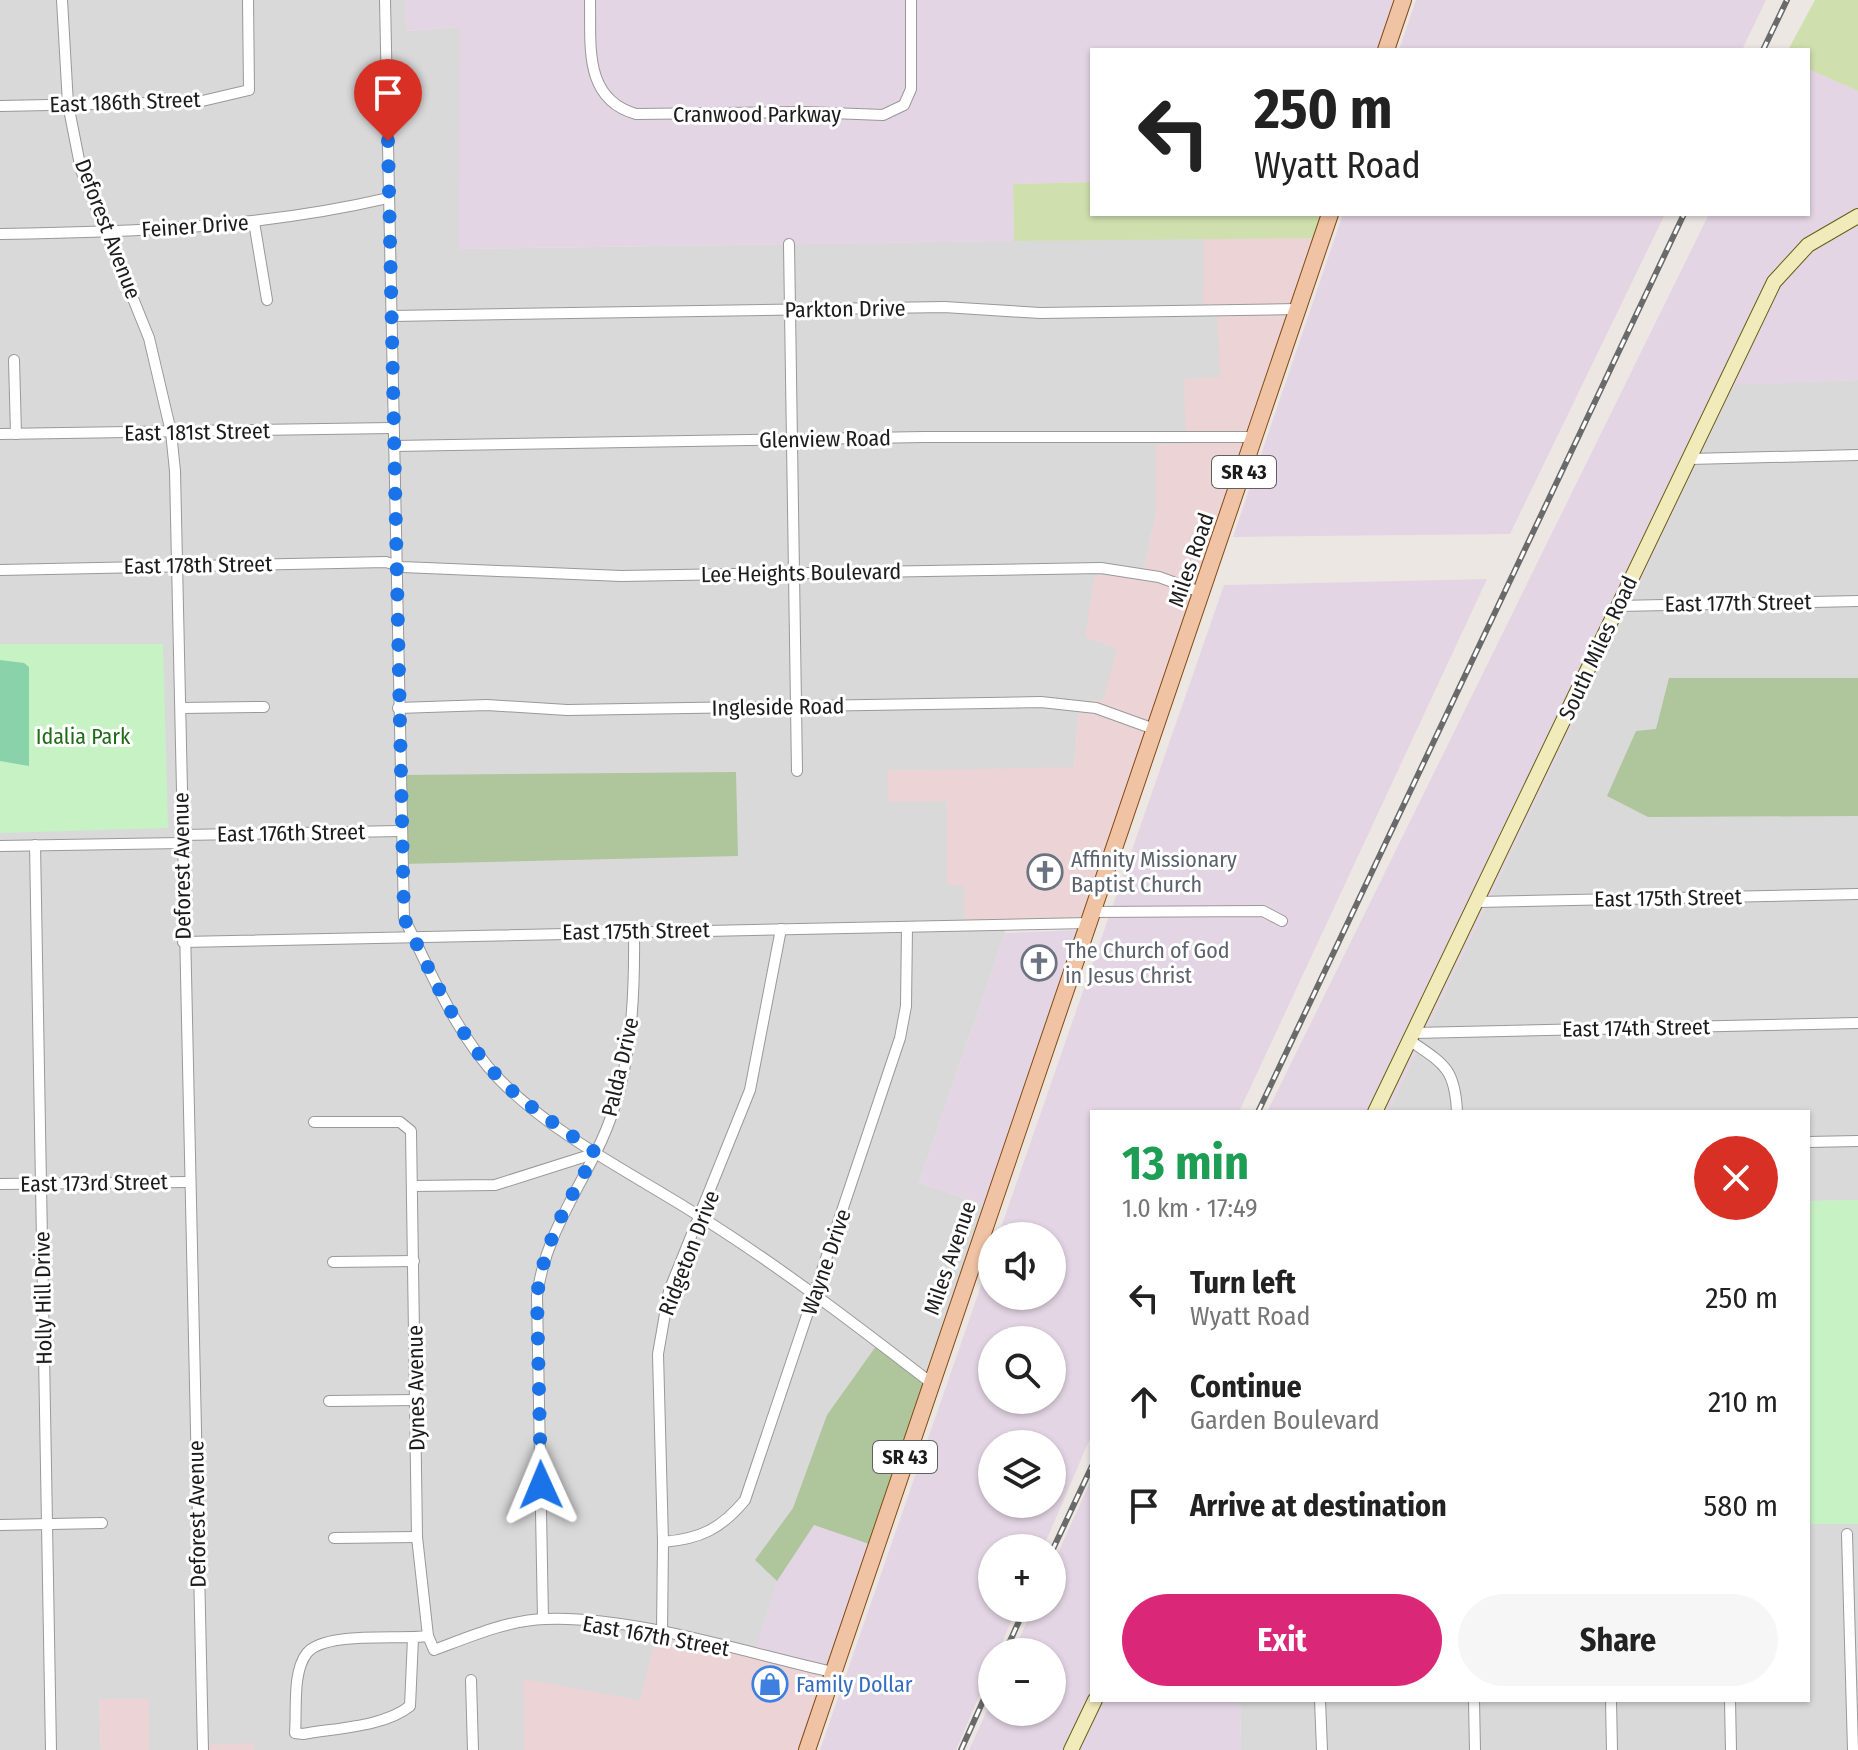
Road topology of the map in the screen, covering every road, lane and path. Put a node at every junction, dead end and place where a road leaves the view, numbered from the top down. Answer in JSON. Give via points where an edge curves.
{"nodes":[{"id":1,"x":62,"y":0,"type":"edge"},
{"id":2,"x":248,"y":0,"type":"edge"},
{"id":3,"x":385,"y":0,"type":"edge"},
{"id":4,"x":590,"y":0,"type":"edge"},
{"id":5,"x":911,"y":0,"type":"edge"},
{"id":6,"x":1403,"y":0,"type":"edge"},
{"id":7,"x":1387,"y":48,"type":"edge"},
{"id":8,"x":68,"y":104,"type":"junction"},
{"id":9,"x":0,"y":106,"type":"edge"},
{"id":10,"x":388,"y":198,"type":"junction"},
{"id":11,"x":1329,"y":216,"type":"edge"},
{"id":12,"x":1858,"y":216,"type":"edge"},
{"id":13,"x":254,"y":222,"type":"junction"},
{"id":14,"x":104,"y":232,"type":"junction"},
{"id":15,"x":0,"y":234,"type":"edge"},
{"id":16,"x":789,"y":244,"type":"dead end"},
{"id":17,"x":267,"y":300,"type":"dead end"},
{"id":18,"x":1297,"y":309,"type":"junction"},
{"id":19,"x":791,"y":310,"type":"junction"},
{"id":20,"x":392,"y":316,"type":"junction"},
{"id":21,"x":14,"y":360,"type":"dead end"},
{"id":22,"x":393,"y":428,"type":"junction"},
{"id":23,"x":171,"y":432,"type":"junction"},
{"id":24,"x":0,"y":434,"type":"edge"},
{"id":25,"x":16,"y":434,"type":"junction"},
{"id":26,"x":1256,"y":437,"type":"junction"},
{"id":27,"x":793,"y":439,"type":"junction"},
{"id":28,"x":394,"y":446,"type":"junction"},
{"id":29,"x":1858,"y":455,"type":"edge"},
{"id":30,"x":1689,"y":459,"type":"junction"},
{"id":31,"x":177,"y":565,"type":"junction"},
{"id":32,"x":395,"y":565,"type":"junction"},
{"id":33,"x":0,"y":570,"type":"edge"},
{"id":34,"x":795,"y":573,"type":"junction"},
{"id":35,"x":1203,"y":593,"type":"junction"},
{"id":36,"x":1858,"y":601,"type":"edge"},
{"id":37,"x":1618,"y":606,"type":"junction"},
{"id":38,"x":264,"y":707,"type":"dead end"},
{"id":39,"x":796,"y":707,"type":"junction"},
{"id":40,"x":181,"y":708,"type":"junction"},
{"id":41,"x":398,"y":708,"type":"junction"},
{"id":42,"x":1154,"y":729,"type":"junction"},
{"id":43,"x":797,"y":771,"type":"dead end"},
{"id":44,"x":1136,"y":782,"type":"joint"},
{"id":45,"x":400,"y":831,"type":"junction"},
{"id":46,"x":181,"y":839,"type":"junction"},
{"id":47,"x":35,"y":845,"type":"junction"},
{"id":48,"x":0,"y":846,"type":"edge"},
{"id":49,"x":1858,"y":894,"type":"edge"},
{"id":50,"x":1478,"y":902,"type":"junction"},
{"id":51,"x":1090,"y":918,"type":"junction"},
{"id":52,"x":1282,"y":921,"type":"dead end"},
{"id":53,"x":907,"y":927,"type":"junction"},
{"id":54,"x":781,"y":929,"type":"junction"},
{"id":55,"x":634,"y":931,"type":"junction"},
{"id":56,"x":413,"y":937,"type":"junction"},
{"id":57,"x":183,"y":942,"type":"junction"},
{"id":58,"x":1858,"y":1023,"type":"edge"},
{"id":59,"x":1412,"y":1037,"type":"junction"},
{"id":60,"x":1376,"y":1110,"type":"edge"},
{"id":61,"x":1457,"y":1110,"type":"edge"},
{"id":62,"x":314,"y":1122,"type":"dead end"},
{"id":63,"x":1858,"y":1141,"type":"edge"},
{"id":64,"x":1810,"y":1142,"type":"edge"},
{"id":65,"x":596,"y":1153,"type":"junction"},
{"id":66,"x":188,"y":1182,"type":"junction"},
{"id":67,"x":41,"y":1183,"type":"junction"},
{"id":68,"x":0,"y":1184,"type":"edge"},
{"id":69,"x":413,"y":1186,"type":"junction"},
{"id":70,"x":701,"y":1217,"type":"junction"},
{"id":71,"x":414,"y":1261,"type":"junction"},
{"id":72,"x":333,"y":1262,"type":"dead end"},
{"id":73,"x":816,"y":1293,"type":"junction"},
{"id":74,"x":930,"y":1382,"type":"junction"},
{"id":75,"x":417,"y":1400,"type":"junction"},
{"id":76,"x":329,"y":1401,"type":"dead end"},
{"id":77,"x":47,"y":1523,"type":"junction"},
{"id":78,"x":102,"y":1523,"type":"dead end"},
{"id":79,"x":0,"y":1525,"type":"edge"},
{"id":80,"x":1847,"y":1534,"type":"dead end"},
{"id":81,"x":417,"y":1537,"type":"junction"},
{"id":82,"x":334,"y":1538,"type":"dead end"},
{"id":83,"x":663,"y":1542,"type":"junction"},
{"id":84,"x":543,"y":1619,"type":"junction"},
{"id":85,"x":662,"y":1633,"type":"junction"},
{"id":86,"x":428,"y":1636,"type":"junction"},
{"id":87,"x":413,"y":1638,"type":"junction"},
{"id":88,"x":434,"y":1650,"type":"joint"},
{"id":89,"x":832,"y":1672,"type":"junction"},
{"id":90,"x":471,"y":1680,"type":"dead end"},
{"id":91,"x":1094,"y":1702,"type":"edge"},
{"id":92,"x":1320,"y":1702,"type":"edge"},
{"id":93,"x":1474,"y":1702,"type":"edge"},
{"id":94,"x":1611,"y":1702,"type":"edge"},
{"id":95,"x":1730,"y":1702,"type":"edge"},
{"id":96,"x":51,"y":1750,"type":"edge"},
{"id":97,"x":203,"y":1750,"type":"edge"},
{"id":98,"x":473,"y":1750,"type":"edge"},
{"id":99,"x":807,"y":1750,"type":"edge"},
{"id":100,"x":1071,"y":1750,"type":"edge"},
{"id":101,"x":1322,"y":1750,"type":"edge"},
{"id":102,"x":1475,"y":1750,"type":"edge"},
{"id":103,"x":1612,"y":1750,"type":"edge"},
{"id":104,"x":1731,"y":1750,"type":"edge"},
{"id":105,"x":1853,"y":1750,"type":"edge"}],
"edges":[{"from":1,"to":8,"type":"street","name":"Deforest Avenue"},
{"from":2,"to":8,"type":"street","name":"East 186th Street","via":[[249,90],[198,102]]},
{"from":3,"to":10,"type":"street"},
{"from":4,"to":5,"type":"street","name":"Cranwood Parkway","via":[[596,81],[617,109],[636,114],[883,115],[904,105],[911,89]]},
{"from":6,"to":7,"type":"main road"},
{"from":8,"to":9,"type":"street","name":"East 186th Street"},
{"from":8,"to":14,"type":"street","name":"Deforest Avenue","via":[[81,170]]},
{"from":10,"to":13,"type":"street","name":"Feiner Drive"},
{"from":10,"to":20,"type":"street"},
{"from":11,"to":18,"type":"main road","name":"Miles Road","number":"SR 43"},
{"from":12,"to":30,"type":"street","name":"South Miles Road","via":[[1808,245],[1774,282]]},
{"from":13,"to":14,"type":"street","name":"Feiner Drive"},
{"from":13,"to":17,"type":"street"},
{"from":14,"to":15,"type":"street","name":"Feiner Drive"},
{"from":14,"to":23,"type":"street","name":"Deforest Avenue","via":[[149,338]]},
{"from":16,"to":19,"type":"street"},
{"from":18,"to":19,"type":"street","name":"Parkton Drive"},
{"from":18,"to":26,"type":"main road","name":"Miles Road","number":"SR 43"},
{"from":19,"to":20,"type":"street","name":"Parkton Drive"},
{"from":19,"to":27,"type":"street"},
{"from":20,"to":22,"type":"street"},
{"from":21,"to":25,"type":"street"},
{"from":22,"to":23,"type":"street","name":"East 181st Street"},
{"from":22,"to":28,"type":"street"},
{"from":23,"to":25,"type":"street","name":"East 181st Street"},
{"from":23,"to":31,"type":"street","name":"Deforest Avenue"},
{"from":24,"to":25,"type":"street","name":"East 181st Street"},
{"from":26,"to":27,"type":"street","name":"Glenview Road"},
{"from":26,"to":35,"type":"main road","name":"Miles Road","number":"SR 43"},
{"from":27,"to":28,"type":"street","name":"Glenview Road"},
{"from":27,"to":34,"type":"street"},
{"from":28,"to":32,"type":"street"},
{"from":29,"to":30,"type":"street"},
{"from":30,"to":37,"type":"street","name":"South Miles Road"},
{"from":31,"to":32,"type":"street","name":"East 178th Street"},
{"from":31,"to":33,"type":"street","name":"East 178th Street"},
{"from":31,"to":40,"type":"street","name":"Deforest Avenue"},
{"from":32,"to":34,"type":"street","name":"Lee Heights Boulevard","via":[[621,576]]},
{"from":32,"to":41,"type":"street"},
{"from":34,"to":35,"type":"street","name":"Lee Heights Boulevard","via":[[1101,568],[1159,577]]},
{"from":34,"to":39,"type":"street"},
{"from":35,"to":42,"type":"main road","name":"Miles Road","number":"SR 43"},
{"from":36,"to":37,"type":"street","name":"East 177th Street"},
{"from":37,"to":50,"type":"street","name":"South Miles Road"},
{"from":38,"to":40,"type":"street"},
{"from":39,"to":41,"type":"street","name":"Ingleside Road"},
{"from":39,"to":42,"type":"street","name":"Ingleside Road","via":[[1041,702],[1096,708]]},
{"from":39,"to":43,"type":"street"},
{"from":40,"to":46,"type":"street","name":"Deforest Avenue"},
{"from":41,"to":45,"type":"street"},
{"from":42,"to":44,"type":"main road","name":"Miles Road","number":"SR 43"},
{"from":44,"to":51,"type":"main road","name":"Miles Avenue","number":"SR 43"},
{"from":45,"to":46,"type":"street","name":"East 176th Street"},
{"from":45,"to":56,"type":"street","via":[[404,918]]},
{"from":46,"to":47,"type":"street","name":"East 176th Street"},
{"from":46,"to":57,"type":"street","name":"Deforest Avenue"},
{"from":47,"to":48,"type":"street","name":"East 176th Street"},
{"from":47,"to":67,"type":"street","name":"Holly Hill Drive"},
{"from":49,"to":50,"type":"street","name":"East 175th Street"},
{"from":50,"to":59,"type":"street","name":"South Miles Road"},
{"from":51,"to":52,"type":"street","name":"East 175th Street","via":[[1263,911]]},
{"from":51,"to":53,"type":"street","name":"East 175th Street"},
{"from":51,"to":74,"type":"main road","name":"Miles Avenue","number":"SR 43"},
{"from":53,"to":54,"type":"street","name":"East 175th Street"},
{"from":53,"to":73,"type":"street","name":"Wayne Drive","via":[[900,1038]]},
{"from":54,"to":55,"type":"street","name":"East 175th Street"},
{"from":54,"to":70,"type":"street","name":"Ridgeton Drive","via":[[750,1090]]},
{"from":55,"to":56,"type":"street","name":"East 175th Street"},
{"from":55,"to":65,"type":"street","name":"Palda Drive","via":[[631,1033],[616,1099]]},
{"from":56,"to":57,"type":"street","name":"East 175th Street"},
{"from":56,"to":65,"type":"street","via":[[474,1049],[500,1079]]},
{"from":57,"to":66,"type":"street","name":"Deforest Avenue"},
{"from":58,"to":59,"type":"street","name":"East 174th Street"},
{"from":59,"to":60,"type":"street","name":"South Miles Road"},
{"from":59,"to":61,"type":"street","via":[[1447,1065]]},
{"from":62,"to":69,"type":"street","name":"Dynes Avenue","via":[[400,1122],[411,1131]]},
{"from":63,"to":64,"type":"street"},
{"from":65,"to":69,"type":"street","via":[[495,1185]]},
{"from":65,"to":70,"type":"street"},
{"from":65,"to":84,"type":"street","name":"Palda Drive","via":[[551,1238],[537,1296]]},
{"from":66,"to":67,"type":"street","name":"East 173rd Street"},
{"from":66,"to":97,"type":"street","name":"Deforest Avenue"},
{"from":67,"to":68,"type":"street","name":"East 173rd Street"},
{"from":67,"to":77,"type":"street","name":"Holly Hill Drive"},
{"from":69,"to":71,"type":"street","name":"Dynes Avenue"},
{"from":70,"to":73,"type":"street"},
{"from":70,"to":83,"type":"street","name":"Ridgeton Drive","via":[[669,1291],[660,1339]]},
{"from":71,"to":72,"type":"street"},
{"from":71,"to":75,"type":"street","name":"Dynes Avenue"},
{"from":73,"to":74,"type":"street"},
{"from":73,"to":83,"type":"street","name":"Wayne Drive","via":[[745,1500],[712,1531],[692,1540]]},
{"from":74,"to":89,"type":"main road","name":"Miles Avenue","number":"SR 43"},
{"from":75,"to":76,"type":"street"},
{"from":75,"to":81,"type":"street","name":"Dynes Avenue"},
{"from":77,"to":78,"type":"street"},
{"from":77,"to":79,"type":"street"},
{"from":77,"to":96,"type":"street","name":"Holly Hill Drive"},
{"from":80,"to":105,"type":"street"},
{"from":81,"to":82,"type":"street"},
{"from":81,"to":86,"type":"street","name":"Dynes Avenue"},
{"from":83,"to":85,"type":"street","name":"Ridgeton Drive"},
{"from":84,"to":85,"type":"street","name":"East 167th Street","via":[[603,1622]]},
{"from":84,"to":88,"type":"street","name":"East 167th Street","via":[[478,1633]]},
{"from":85,"to":89,"type":"street","name":"East 167th Street"},
{"from":86,"to":87,"type":"street"},
{"from":86,"to":88,"type":"street","name":"Dynes Avenue"},
{"from":87,"to":87,"type":"street","via":[[325,1640],[307,1653],[299,1676],[295,1733],[367,1722],[410,1706]]},
{"from":89,"to":99,"type":"main road","name":"Miles Avenue","number":"SR 43"},
{"from":90,"to":98,"type":"street"},
{"from":91,"to":100,"type":"street"},
{"from":92,"to":101,"type":"street"},
{"from":93,"to":102,"type":"street"},
{"from":94,"to":103,"type":"street"},
{"from":95,"to":104,"type":"street"}]}
